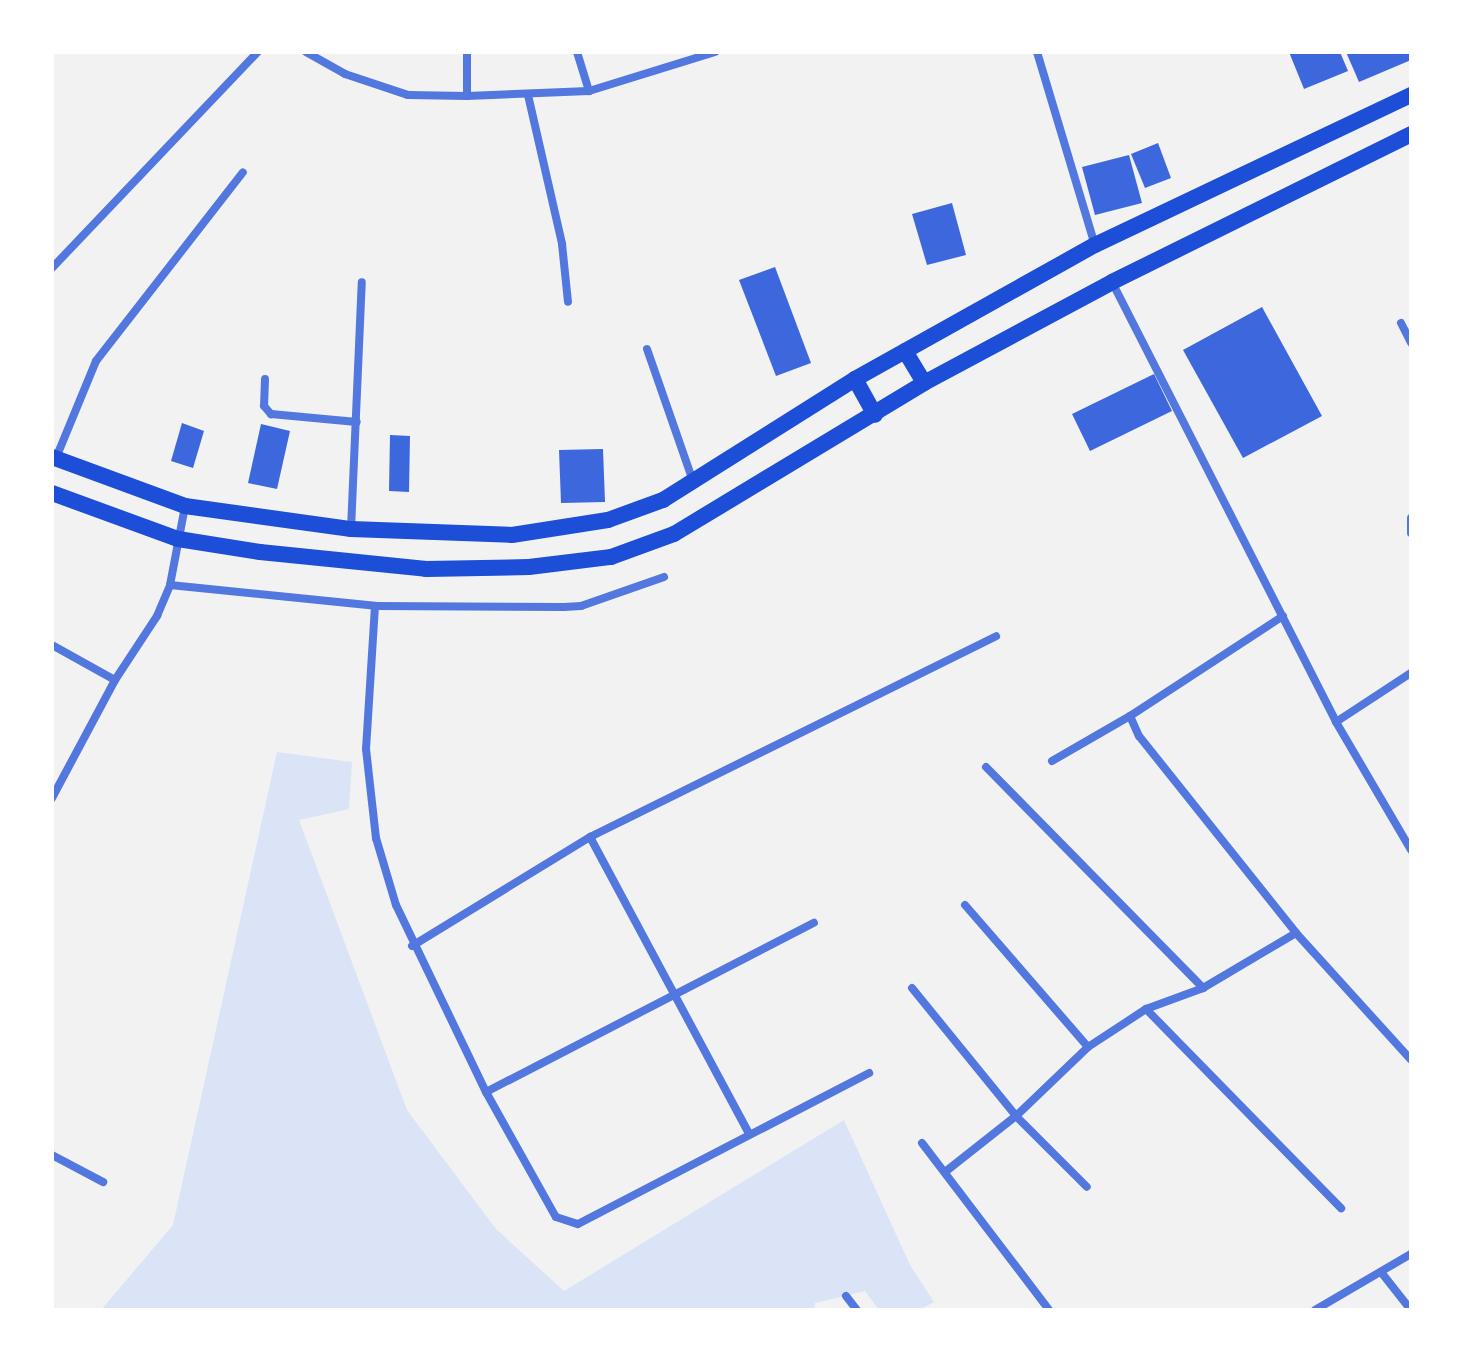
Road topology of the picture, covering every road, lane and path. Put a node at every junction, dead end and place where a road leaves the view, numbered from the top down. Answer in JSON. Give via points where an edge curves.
{"nodes":[{"id":1,"x":258,"y":52,"type":"edge"},
{"id":2,"x":306,"y":52,"type":"edge"},
{"id":3,"x":467,"y":52,"type":"edge"},
{"id":4,"x":577,"y":52,"type":"edge"},
{"id":5,"x":715,"y":52,"type":"edge"},
{"id":6,"x":1037,"y":52,"type":"edge"},
{"id":7,"x":589,"y":91,"type":"junction"},
{"id":8,"x":528,"y":95,"type":"junction"},
{"id":9,"x":1411,"y":95,"type":"edge"},
{"id":10,"x":467,"y":96,"type":"junction"},
{"id":11,"x":1411,"y":134,"type":"edge"},
{"id":12,"x":243,"y":172,"type":"dead end"},
{"id":13,"x":1095,"y":245,"type":"junction"},
{"id":14,"x":52,"y":268,"type":"edge"},
{"id":15,"x":362,"y":282,"type":"dead end"},
{"id":16,"x":1112,"y":282,"type":"junction"},
{"id":17,"x":568,"y":302,"type":"dead end"},
{"id":18,"x":1401,"y":323,"type":"dead end"},
{"id":19,"x":1411,"y":343,"type":"edge"},
{"id":20,"x":647,"y":349,"type":"dead end"},
{"id":21,"x":905,"y":351,"type":"junction"},
{"id":22,"x":265,"y":379,"type":"dead end"},
{"id":23,"x":855,"y":379,"type":"junction"},
{"id":24,"x":924,"y":383,"type":"junction"},
{"id":25,"x":875,"y":415,"type":"junction"},
{"id":26,"x":357,"y":422,"type":"junction"},
{"id":27,"x":54,"y":457,"type":"edge"},
{"id":28,"x":693,"y":481,"type":"junction"},
{"id":29,"x":52,"y":493,"type":"edge"},
{"id":30,"x":185,"y":506,"type":"junction"},
{"id":31,"x":1411,"y":518,"type":"edge"},
{"id":32,"x":351,"y":529,"type":"junction"},
{"id":33,"x":1411,"y":533,"type":"edge"},
{"id":34,"x":178,"y":539,"type":"junction"},
{"id":35,"x":664,"y":577,"type":"dead end"},
{"id":36,"x":170,"y":585,"type":"junction"},
{"id":37,"x":375,"y":606,"type":"junction"},
{"id":38,"x":1283,"y":616,"type":"junction"},
{"id":39,"x":996,"y":636,"type":"dead end"},
{"id":40,"x":52,"y":645,"type":"edge"},
{"id":41,"x":1411,"y":673,"type":"edge"},
{"id":42,"x":115,"y":680,"type":"junction"},
{"id":43,"x":1130,"y":716,"type":"junction"},
{"id":44,"x":1336,"y":722,"type":"junction"},
{"id":45,"x":1052,"y":761,"type":"dead end"},
{"id":46,"x":986,"y":767,"type":"dead end"},
{"id":47,"x":52,"y":798,"type":"edge"},
{"id":48,"x":590,"y":837,"type":"junction"},
{"id":49,"x":1411,"y":850,"type":"edge"},
{"id":50,"x":965,"y":905,"type":"dead end"},
{"id":51,"x":814,"y":923,"type":"dead end"},
{"id":52,"x":1296,"y":933,"type":"junction"},
{"id":53,"x":412,"y":946,"type":"junction"},
{"id":54,"x":912,"y":988,"type":"dead end"},
{"id":55,"x":1203,"y":988,"type":"junction"},
{"id":56,"x":674,"y":995,"type":"junction"},
{"id":57,"x":1146,"y":1009,"type":"junction"},
{"id":58,"x":1088,"y":1047,"type":"junction"},
{"id":59,"x":1411,"y":1060,"type":"edge"},
{"id":60,"x":869,"y":1073,"type":"dead end"},
{"id":61,"x":486,"y":1092,"type":"junction"},
{"id":62,"x":1016,"y":1116,"type":"junction"},
{"id":63,"x":748,"y":1132,"type":"junction"},
{"id":64,"x":922,"y":1143,"type":"dead end"},
{"id":65,"x":52,"y":1155,"type":"edge"},
{"id":66,"x":945,"y":1172,"type":"junction"},
{"id":67,"x":103,"y":1182,"type":"dead end"},
{"id":68,"x":1087,"y":1187,"type":"dead end"},
{"id":69,"x":1341,"y":1208,"type":"dead end"},
{"id":70,"x":1411,"y":1254,"type":"edge"},
{"id":71,"x":1381,"y":1272,"type":"junction"},
{"id":72,"x":846,"y":1296,"type":"dead end"},
{"id":73,"x":857,"y":1310,"type":"edge"},
{"id":74,"x":1049,"y":1310,"type":"edge"},
{"id":75,"x":1315,"y":1310,"type":"edge"},
{"id":76,"x":1411,"y":1310,"type":"edge"}],
"edges":[{"from":1,"to":14,"type":"street"},
{"from":2,"to":10,"type":"street","via":[[345,74],[408,95]]},
{"from":3,"to":10,"type":"street"},
{"from":4,"to":7,"type":"street"},
{"from":5,"to":7,"type":"street"},
{"from":6,"to":13,"type":"street"},
{"from":7,"to":8,"type":"street"},
{"from":8,"to":10,"type":"street"},
{"from":8,"to":17,"type":"street","via":[[562,244]]},
{"from":9,"to":13,"type":"main road"},
{"from":11,"to":16,"type":"main road"},
{"from":12,"to":27,"type":"street","via":[[96,361]]},
{"from":13,"to":21,"type":"main road"},
{"from":15,"to":26,"type":"street"},
{"from":16,"to":24,"type":"main road"},
{"from":16,"to":38,"type":"street"},
{"from":18,"to":19,"type":"street"},
{"from":20,"to":28,"type":"street"},
{"from":21,"to":23,"type":"main road"},
{"from":21,"to":24,"type":"main road"},
{"from":22,"to":26,"type":"street","via":[[264,406],[271,414]]},
{"from":23,"to":25,"type":"main road"},
{"from":23,"to":28,"type":"main road"},
{"from":24,"to":25,"type":"main road"},
{"from":25,"to":34,"type":"main road","via":[[674,534],[611,557],[529,567],[426,569]]},
{"from":26,"to":32,"type":"street"},
{"from":27,"to":30,"type":"main road"},
{"from":28,"to":32,"type":"main road","via":[[663,500],[608,520],[512,535]]},
{"from":29,"to":34,"type":"main road"},
{"from":30,"to":32,"type":"main road"},
{"from":30,"to":34,"type":"street"},
{"from":31,"to":33,"type":"street"},
{"from":34,"to":36,"type":"street"},
{"from":35,"to":37,"type":"street","via":[[581,606]]},
{"from":36,"to":37,"type":"street"},
{"from":36,"to":42,"type":"street","via":[[157,616]]},
{"from":37,"to":53,"type":"street","via":[[366,737],[371,809]]},
{"from":38,"to":43,"type":"street"},
{"from":38,"to":44,"type":"street"},
{"from":39,"to":48,"type":"street"},
{"from":40,"to":42,"type":"street"},
{"from":41,"to":44,"type":"street"},
{"from":42,"to":47,"type":"street"},
{"from":43,"to":45,"type":"street"},
{"from":43,"to":52,"type":"street","via":[[1139,736]]},
{"from":44,"to":49,"type":"street"},
{"from":46,"to":55,"type":"street"},
{"from":48,"to":53,"type":"street"},
{"from":48,"to":56,"type":"street"},
{"from":50,"to":58,"type":"street"},
{"from":51,"to":56,"type":"street"},
{"from":52,"to":55,"type":"street"},
{"from":52,"to":59,"type":"street"},
{"from":53,"to":61,"type":"street"},
{"from":54,"to":62,"type":"street"},
{"from":55,"to":57,"type":"street"},
{"from":56,"to":61,"type":"street"},
{"from":56,"to":63,"type":"street"},
{"from":57,"to":58,"type":"street"},
{"from":57,"to":69,"type":"street"},
{"from":58,"to":62,"type":"street"},
{"from":60,"to":63,"type":"street"},
{"from":61,"to":63,"type":"street","via":[[556,1217],[566,1224],[578,1224]]},
{"from":62,"to":66,"type":"street"},
{"from":62,"to":68,"type":"street"},
{"from":64,"to":66,"type":"street"},
{"from":65,"to":67,"type":"street"},
{"from":66,"to":74,"type":"street"},
{"from":70,"to":71,"type":"street"},
{"from":71,"to":75,"type":"street"},
{"from":71,"to":76,"type":"street"},
{"from":72,"to":73,"type":"street"}]}
